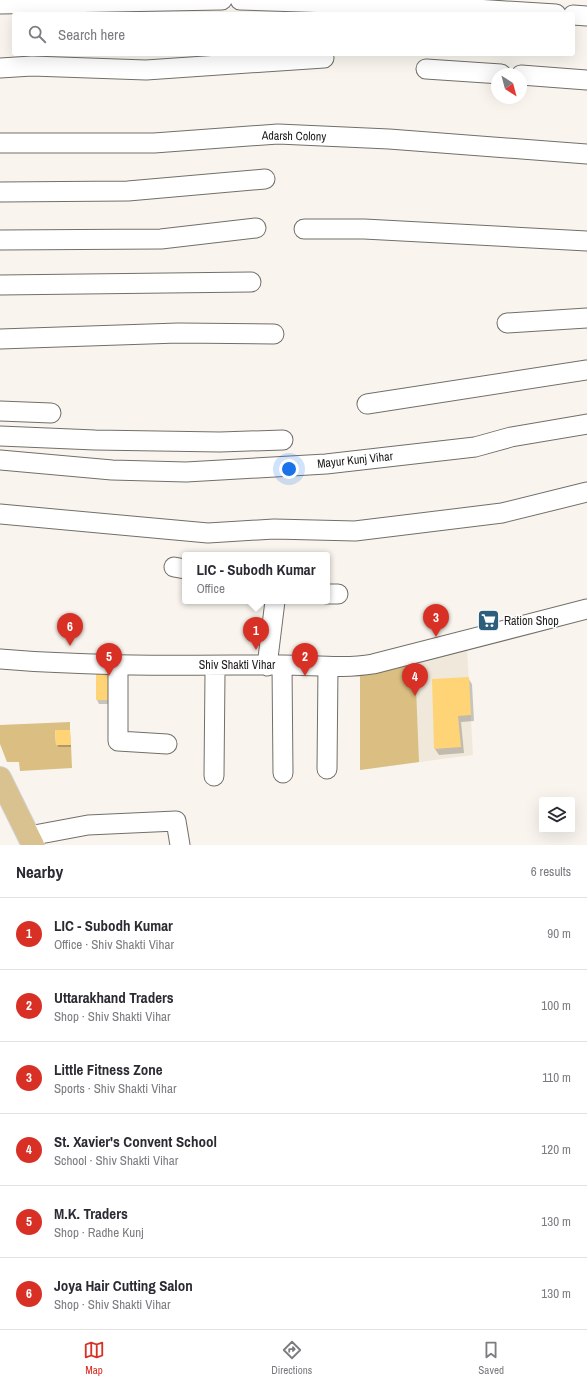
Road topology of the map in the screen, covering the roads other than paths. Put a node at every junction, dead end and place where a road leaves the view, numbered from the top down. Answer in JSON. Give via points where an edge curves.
{"nodes":[{"id":1,"x":222,"y":0,"type":"edge"},
{"id":2,"x":240,"y":0,"type":"edge"},
{"id":3,"x":0,"y":4,"type":"edge"},
{"id":4,"x":524,"y":12,"type":"edge"},
{"id":5,"x":575,"y":15,"type":"edge"},
{"id":6,"x":587,"y":16,"type":"edge"},
{"id":7,"x":324,"y":58,"type":"dead end"},
{"id":8,"x":0,"y":68,"type":"edge"},
{"id":9,"x":426,"y":69,"type":"dead end"},
{"id":10,"x":491,"y":73,"type":"edge"},
{"id":11,"x":527,"y":75,"type":"edge"},
{"id":12,"x":587,"y":80,"type":"edge"},
{"id":13,"x":0,"y":143,"type":"edge"},
{"id":14,"x":587,"y":154,"type":"edge"},
{"id":15,"x":265,"y":179,"type":"dead end"},
{"id":16,"x":0,"y":192,"type":"edge"},
{"id":17,"x":256,"y":228,"type":"dead end"},
{"id":18,"x":304,"y":229,"type":"dead end"},
{"id":19,"x":0,"y":240,"type":"edge"},
{"id":20,"x":587,"y":241,"type":"edge"},
{"id":21,"x":251,"y":282,"type":"dead end"},
{"id":22,"x":0,"y":285,"type":"edge"},
{"id":23,"x":587,"y":318,"type":"edge"},
{"id":24,"x":507,"y":323,"type":"dead end"},
{"id":25,"x":274,"y":334,"type":"dead end"},
{"id":26,"x":0,"y":338,"type":"edge"},
{"id":27,"x":587,"y":370,"type":"edge"},
{"id":28,"x":367,"y":404,"type":"dead end"},
{"id":29,"x":0,"y":411,"type":"edge"},
{"id":30,"x":51,"y":413,"type":"dead end"},
{"id":31,"x":587,"y":424,"type":"edge"},
{"id":32,"x":0,"y":436,"type":"edge"},
{"id":33,"x":283,"y":440,"type":"dead end"},
{"id":34,"x":0,"y":460,"type":"edge"},
{"id":35,"x":587,"y":492,"type":"edge"},
{"id":36,"x":0,"y":514,"type":"edge"},
{"id":37,"x":275,"y":604,"type":"edge"},
{"id":38,"x":587,"y":609,"type":"edge"},
{"id":39,"x":0,"y":659,"type":"edge"},
{"id":40,"x":118,"y":666,"type":"junction"},
{"id":41,"x":213,"y":666,"type":"junction"},
{"id":42,"x":275,"y":666,"type":"junction"},
{"id":43,"x":328,"y":667,"type":"junction"},
{"id":44,"x":167,"y":744,"type":"dead end"},
{"id":45,"x":326,"y":769,"type":"dead end"},
{"id":46,"x":283,"y":772,"type":"dead end"},
{"id":47,"x":214,"y":776,"type":"dead end"},
{"id":48,"x":0,"y":778,"type":"edge"},
{"id":49,"x":31,"y":841,"type":"edge"},
{"id":50,"x":180,"y":845,"type":"edge"}],
"edges":[{"from":1,"to":3,"type":"street"},
{"from":2,"to":4,"type":"street"},
{"from":5,"to":6,"type":"street"},
{"from":7,"to":8,"type":"street","via":[[146,70],[32,66]]},
{"from":9,"to":10,"type":"street"},
{"from":11,"to":12,"type":"street"},
{"from":13,"to":14,"type":"street","name":"Adarsh Colony","via":[[154,143],[278,134]]},
{"from":15,"to":16,"type":"street","via":[[128,191]]},
{"from":17,"to":19,"type":"street","via":[[161,239]]},
{"from":18,"to":20,"type":"street","via":[[364,229]]},
{"from":21,"to":22,"type":"street"},
{"from":23,"to":24,"type":"street"},
{"from":25,"to":26,"type":"street","via":[[170,333]]},
{"from":27,"to":28,"type":"street"},
{"from":29,"to":30,"type":"street"},
{"from":31,"to":34,"type":"street","name":"Mayur Kunj Vihar","via":[[512,437],[475,447],[326,464],[186,472],[112,470]]},
{"from":32,"to":33,"type":"street","via":[[220,442]]},
{"from":35,"to":36,"type":"street","via":[[502,514],[355,531],[274,529],[208,533]]},
{"from":37,"to":42,"type":"street"},
{"from":38,"to":43,"type":"street","name":"Shiv Shakti Vihar","via":[[374,664],[351,668]]},
{"from":39,"to":40,"type":"street","name":"Shiv Shakti Vihar"},
{"from":40,"to":41,"type":"street","name":"Shiv Shakti Vihar"},
{"from":40,"to":44,"type":"street","via":[[118,741]]},
{"from":41,"to":42,"type":"street","name":"Shiv Shakti Vihar"},
{"from":41,"to":47,"type":"street"},
{"from":42,"to":43,"type":"street","name":"Shiv Shakti Vihar"},
{"from":42,"to":46,"type":"street"},
{"from":43,"to":45,"type":"street"},
{"from":48,"to":49,"type":"main road"},
{"from":49,"to":50,"type":"street","via":[[88,825],[176,821]]}]}
